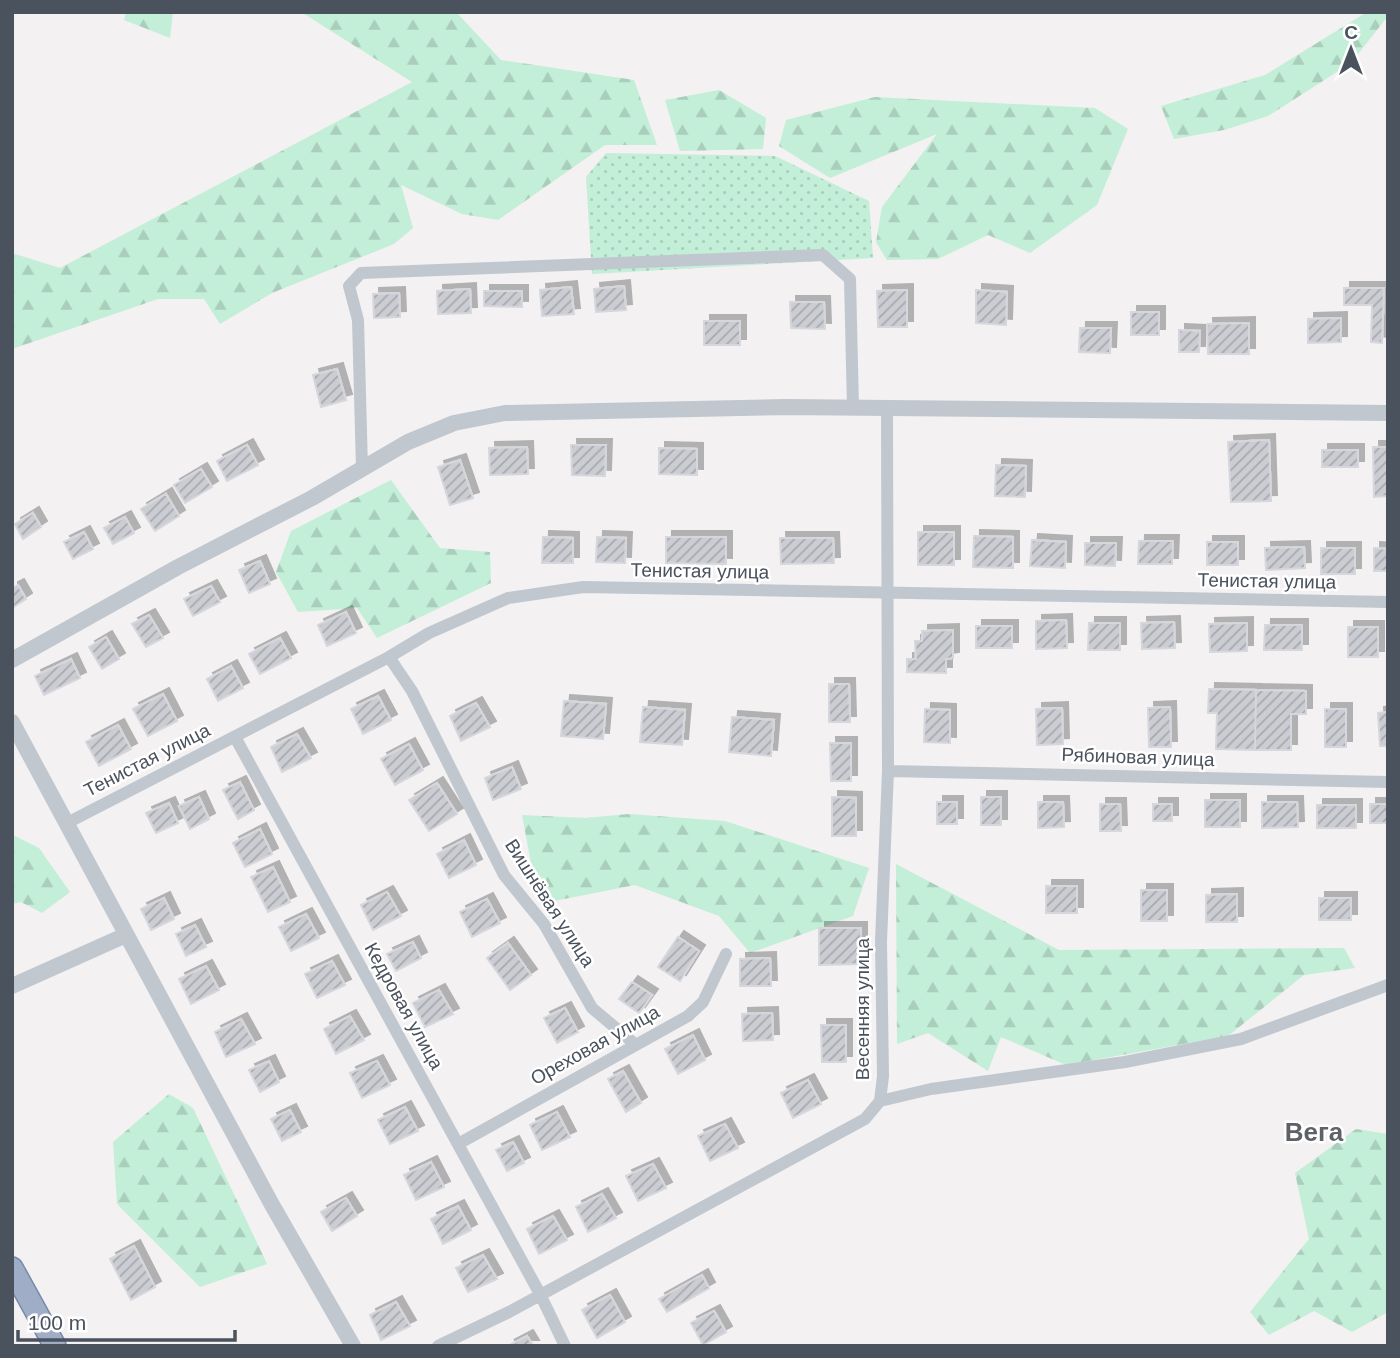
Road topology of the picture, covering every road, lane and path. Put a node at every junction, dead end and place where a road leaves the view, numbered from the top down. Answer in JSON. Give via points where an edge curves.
{"nodes":[{"id":1,"x":853,"y":408,"type":"junction"},
{"id":2,"x":887,"y":410,"type":"junction"},
{"id":3,"x":1388,"y":413,"type":"edge"},
{"id":4,"x":362,"y":469,"type":"junction"},
{"id":5,"x":887,"y":594,"type":"junction"},
{"id":6,"x":1388,"y":602,"type":"edge"},
{"id":7,"x":389,"y":657,"type":"junction"},
{"id":8,"x":12,"y":660,"type":"edge"},
{"id":9,"x":12,"y":722,"type":"edge"},
{"id":10,"x":235,"y":737,"type":"junction"},
{"id":11,"x":888,"y":771,"type":"junction"},
{"id":12,"x":1388,"y":782,"type":"edge"},
{"id":13,"x":66,"y":823,"type":"junction"},
{"id":14,"x":126,"y":935,"type":"junction"},
{"id":15,"x":726,"y":954,"type":"dead end"},
{"id":16,"x":12,"y":985,"type":"edge"},
{"id":17,"x":1388,"y":985,"type":"edge"},
{"id":18,"x":636,"y":1045,"type":"junction"},
{"id":19,"x":880,"y":1101,"type":"junction"},
{"id":20,"x":458,"y":1144,"type":"junction"},
{"id":21,"x":12,"y":1268,"type":"edge"},
{"id":22,"x":540,"y":1294,"type":"junction"},
{"id":23,"x":55,"y":1346,"type":"edge"},
{"id":24,"x":353,"y":1346,"type":"edge"},
{"id":25,"x":439,"y":1346,"type":"edge"},
{"id":26,"x":565,"y":1346,"type":"edge"}],
"edges":[{"from":1,"to":2,"type":"street"},
{"from":1,"to":4,"type":"street","via":[[506,413],[454,423],[408,442]]},
{"from":1,"to":4,"type":"street","via":[[850,279],[823,255],[361,273],[349,286],[358,320]]},
{"from":2,"to":3,"type":"street"},
{"from":2,"to":5,"type":"street","name":"Весенняя улица"},
{"from":4,"to":8,"type":"street"},
{"from":5,"to":6,"type":"street","name":"Тенистая улица"},
{"from":5,"to":7,"type":"street","name":"Тенистая улица","via":[[583,587],[508,598],[429,633]]},
{"from":5,"to":11,"type":"street","name":"Весенняя улица"},
{"from":7,"to":10,"type":"street","name":"Тенистая улица"},
{"from":7,"to":18,"type":"street","name":"Вишнёвая улица","via":[[412,691],[504,875],[544,924],[592,1008]]},
{"from":9,"to":13,"type":"street"},
{"from":10,"to":13,"type":"street","name":"Тенистая улица"},
{"from":10,"to":20,"type":"street","name":"Кедровая улица"},
{"from":11,"to":12,"type":"street","name":"Рябиновая улица"},
{"from":11,"to":19,"type":"street","name":"Весенняя улица"},
{"from":13,"to":14,"type":"street"},
{"from":14,"to":16,"type":"street"},
{"from":14,"to":24,"type":"street"},
{"from":15,"to":18,"type":"street","name":"Ореховая улица","via":[[703,1002],[688,1016]]},
{"from":17,"to":19,"type":"street","via":[[1241,1039]]},
{"from":18,"to":20,"type":"street","name":"Ореховая улица"},
{"from":19,"to":22,"type":"street","name":"Весенняя улица","via":[[865,1119]]},
{"from":20,"to":22,"type":"street","name":"Кедровая улица"},
{"from":21,"to":23,"type":"highway"},
{"from":22,"to":25,"type":"street","name":"Весенняя улица"},
{"from":22,"to":26,"type":"street","name":"Кедровая улица"}]}
